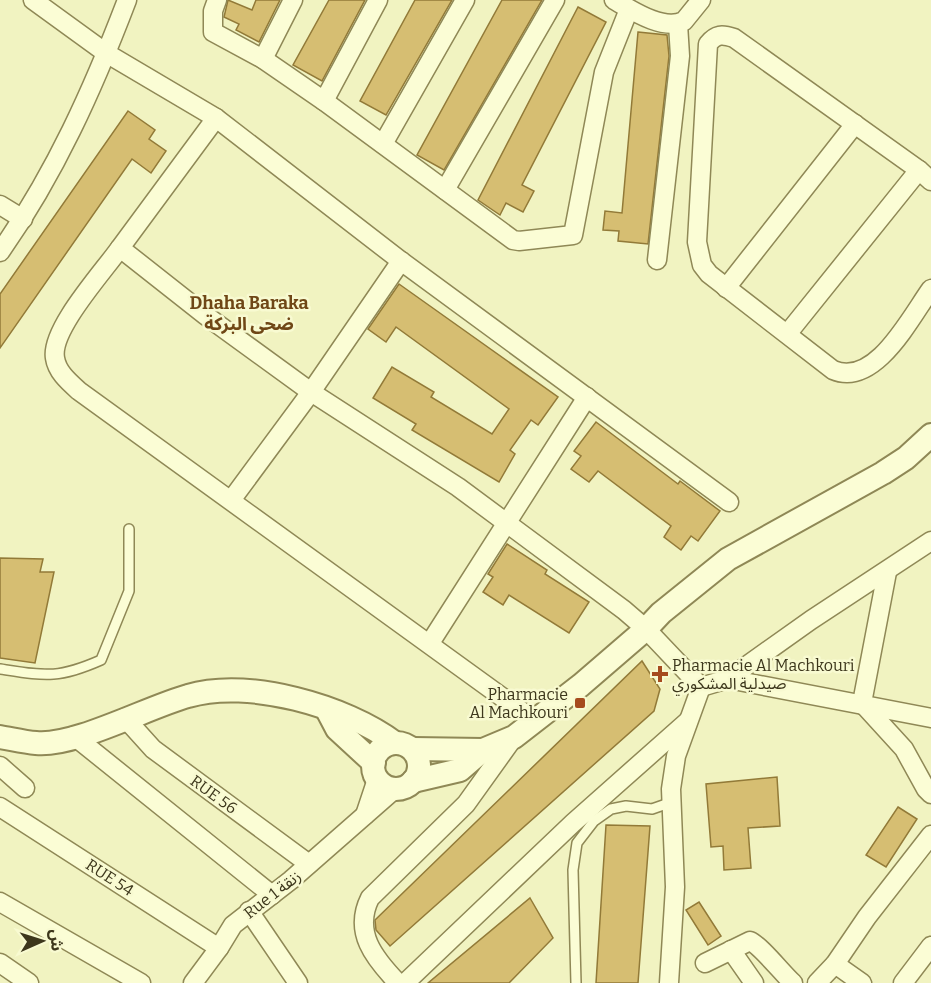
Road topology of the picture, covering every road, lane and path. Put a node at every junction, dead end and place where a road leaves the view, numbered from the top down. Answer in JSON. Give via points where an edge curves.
{"nodes":[{"id":1,"x":33,"y":0,"type":"edge"},
{"id":2,"x":127,"y":0,"type":"edge"},
{"id":3,"x":217,"y":0,"type":"edge"},
{"id":4,"x":292,"y":0,"type":"edge"},
{"id":5,"x":378,"y":0,"type":"edge"},
{"id":6,"x":465,"y":0,"type":"edge"},
{"id":7,"x":555,"y":0,"type":"edge"},
{"id":8,"x":700,"y":0,"type":"edge"},
{"id":9,"x":622,"y":4,"type":"edge"},
{"id":10,"x":678,"y":24,"type":"junction"},
{"id":11,"x":106,"y":53,"type":"junction"},
{"id":12,"x":263,"y":59,"type":"junction"},
{"id":13,"x":324,"y":101,"type":"junction"},
{"id":14,"x":216,"y":118,"type":"junction"},
{"id":15,"x":855,"y":124,"type":"junction"},
{"id":16,"x":383,"y":144,"type":"junction"},
{"id":17,"x":925,"y":176,"type":"edge"},
{"id":18,"x":445,"y":190,"type":"junction"},
{"id":19,"x":0,"y":206,"type":"edge"},
{"id":20,"x":23,"y":219,"type":"junction"},
{"id":21,"x":120,"y":248,"type":"junction"},
{"id":22,"x":0,"y":252,"type":"edge"},
{"id":23,"x":657,"y":260,"type":"dead end"},
{"id":24,"x":401,"y":261,"type":"junction"},
{"id":25,"x":726,"y":288,"type":"junction"},
{"id":26,"x":931,"y":289,"type":"edge"},
{"id":27,"x":788,"y":333,"type":"junction"},
{"id":28,"x":311,"y":392,"type":"junction"},
{"id":29,"x":587,"y":397,"type":"junction"},
{"id":30,"x":931,"y":435,"type":"edge"},
{"id":31,"x":232,"y":499,"type":"junction"},
{"id":32,"x":729,"y":502,"type":"dead end"},
{"id":33,"x":508,"y":524,"type":"junction"},
{"id":34,"x":129,"y":529,"type":"dead end"},
{"id":35,"x":931,"y":541,"type":"edge"},
{"id":36,"x":887,"y":572,"type":"junction"},
{"id":37,"x":646,"y":629,"type":"junction"},
{"id":38,"x":430,"y":643,"type":"junction"},
{"id":39,"x":0,"y":669,"type":"edge"},
{"id":40,"x":728,"y":679,"type":"junction"},
{"id":41,"x":701,"y":687,"type":"junction"},
{"id":42,"x":862,"y":703,"type":"junction"},
{"id":43,"x":327,"y":710,"type":"junction"},
{"id":44,"x":125,"y":718,"type":"junction"},
{"id":45,"x":931,"y":718,"type":"edge"},
{"id":46,"x":690,"y":719,"type":"junction"},
{"id":47,"x":535,"y":721,"type":"junction"},
{"id":48,"x":74,"y":736,"type":"junction"},
{"id":49,"x":0,"y":737,"type":"edge"},
{"id":50,"x":514,"y":737,"type":"junction"},
{"id":51,"x":404,"y":746,"type":"junction"},
{"id":52,"x":483,"y":750,"type":"junction"},
{"id":53,"x":0,"y":766,"type":"edge"},
{"id":54,"x":390,"y":778,"type":"junction"},
{"id":55,"x":25,"y":788,"type":"dead end"},
{"id":56,"x":931,"y":794,"type":"edge"},
{"id":57,"x":672,"y":802,"type":"junction"},
{"id":58,"x":0,"y":807,"type":"edge"},
{"id":59,"x":931,"y":835,"type":"edge"},
{"id":60,"x":309,"y":864,"type":"junction"},
{"id":61,"x":272,"y":895,"type":"junction"},
{"id":62,"x":0,"y":902,"type":"edge"},
{"id":63,"x":249,"y":911,"type":"junction"},
{"id":64,"x":931,"y":946,"type":"edge"},
{"id":65,"x":219,"y":948,"type":"junction"},
{"id":66,"x":730,"y":950,"type":"junction"},
{"id":67,"x":0,"y":963,"type":"edge"},
{"id":68,"x":705,"y":963,"type":"dead end"},
{"id":69,"x":835,"y":964,"type":"junction"},
{"id":70,"x":28,"y":983,"type":"edge"},
{"id":71,"x":141,"y":983,"type":"edge"},
{"id":72,"x":193,"y":983,"type":"edge"},
{"id":73,"x":298,"y":983,"type":"edge"},
{"id":74,"x":398,"y":983,"type":"edge"},
{"id":75,"x":405,"y":983,"type":"edge"},
{"id":76,"x":576,"y":983,"type":"edge"},
{"id":77,"x":669,"y":983,"type":"edge"},
{"id":78,"x":754,"y":983,"type":"edge"},
{"id":79,"x":794,"y":983,"type":"edge"},
{"id":80,"x":817,"y":983,"type":"edge"},
{"id":81,"x":862,"y":983,"type":"edge"},
{"id":82,"x":903,"y":983,"type":"edge"}],
"edges":[{"from":1,"to":11,"type":"street"},
{"from":2,"to":11,"type":"street"},
{"from":3,"to":12,"type":"street","via":[[213,32]]},
{"from":4,"to":12,"type":"street"},
{"from":5,"to":13,"type":"street"},
{"from":6,"to":16,"type":"street"},
{"from":7,"to":18,"type":"street"},
{"from":8,"to":10,"type":"street","via":[[690,16]]},
{"from":9,"to":10,"type":"street","via":[[664,23]]},
{"from":9,"to":18,"type":"street","via":[[604,72],[573,235],[513,240]]},
{"from":10,"to":23,"type":"street","via":[[680,56]]},
{"from":11,"to":14,"type":"street"},
{"from":11,"to":20,"type":"street","via":[[57,164]]},
{"from":12,"to":13,"type":"street"},
{"from":13,"to":16,"type":"street"},
{"from":14,"to":21,"type":"street"},
{"from":14,"to":24,"type":"street"},
{"from":15,"to":17,"type":"street"},
{"from":15,"to":25,"type":"street"},
{"from":15,"to":25,"type":"street","via":[[734,38],[724,34],[708,44],[697,242],[702,265]]},
{"from":16,"to":18,"type":"street"},
{"from":17,"to":27,"type":"street"},
{"from":19,"to":20,"type":"street"},
{"from":20,"to":22,"type":"street"},
{"from":21,"to":28,"type":"street"},
{"from":21,"to":31,"type":"street","via":[[57,337],[55,360],[60,372],[79,391]]},
{"from":24,"to":28,"type":"street"},
{"from":24,"to":29,"type":"street"},
{"from":25,"to":27,"type":"street"},
{"from":26,"to":27,"type":"street","via":[[877,362],[858,372],[842,374],[832,369]]},
{"from":28,"to":31,"type":"street"},
{"from":28,"to":33,"type":"street"},
{"from":29,"to":32,"type":"street"},
{"from":29,"to":33,"type":"street"},
{"from":30,"to":37,"type":"street","via":[[906,458],[728,560],[661,612]]},
{"from":31,"to":38,"type":"street"},
{"from":33,"to":37,"type":"street"},
{"from":33,"to":38,"type":"street"},
{"from":34,"to":39,"type":"lane","via":[[129,591],[101,660],[70,674],[41,676]]},
{"from":35,"to":36,"type":"street"},
{"from":36,"to":40,"type":"street"},
{"from":36,"to":42,"type":"street"},
{"from":37,"to":41,"type":"street"},
{"from":37,"to":47,"type":"street"},
{"from":38,"to":47,"type":"street"},
{"from":40,"to":41,"type":"street"},
{"from":40,"to":42,"type":"street"},
{"from":41,"to":46,"type":"street"},
{"from":42,"to":45,"type":"street"},
{"from":42,"to":56,"type":"street","via":[[904,749]]},
{"from":43,"to":44,"type":"street","via":[[268,693],[223,692],[190,695]]},
{"from":43,"to":51,"type":"street","via":[[366,724]]},
{"from":43,"to":54,"type":"street","via":[[337,729]]},
{"from":44,"to":48,"type":"street"},
{"from":44,"to":60,"type":"street","name":"RUE 56","via":[[153,749]]},
{"from":46,"to":57,"type":"street","via":[[676,756]]},
{"from":46,"to":75,"type":"street","via":[[573,823]]},
{"from":47,"to":50,"type":"street"},
{"from":48,"to":49,"type":"street","via":[[37,744]]},
{"from":48,"to":61,"type":"street"},
{"from":50,"to":52,"type":"street"},
{"from":50,"to":74,"type":"street","via":[[466,804],[369,898],[363,931]]},
{"from":51,"to":52,"type":"street"},
{"from":51,"to":54,"type":"street","via":[[385,746],[378,753]]},
{"from":51,"to":54,"type":"street","via":[[419,764],[418,773]]},
{"from":52,"to":54,"type":"street","via":[[460,770]]},
{"from":53,"to":55,"type":"street"},
{"from":54,"to":60,"type":"street","name":"Rue 1 زنقة","via":[[364,816]]},
{"from":57,"to":76,"type":"lane","via":[[652,809],[611,809],[594,821],[577,843],[573,865]]},
{"from":57,"to":77,"type":"street","via":[[675,887]]},
{"from":58,"to":65,"type":"street","name":"RUE 54"},
{"from":59,"to":69,"type":"street"},
{"from":60,"to":61,"type":"street","name":"Rue 1 زنقة"},
{"from":61,"to":63,"type":"street","name":"Rue 1 زنقة"},
{"from":62,"to":71,"type":"street"},
{"from":63,"to":65,"type":"street","name":"Rue 1 زنقة","via":[[233,925]]},
{"from":63,"to":73,"type":"street"},
{"from":64,"to":82,"type":"street"},
{"from":65,"to":72,"type":"street","name":"Rue 1 زنقة"},
{"from":66,"to":68,"type":"street"},
{"from":66,"to":78,"type":"street"},
{"from":66,"to":79,"type":"street","via":[[746,941],[755,943]]},
{"from":67,"to":70,"type":"street"},
{"from":69,"to":80,"type":"street"},
{"from":69,"to":81,"type":"street"}]}
